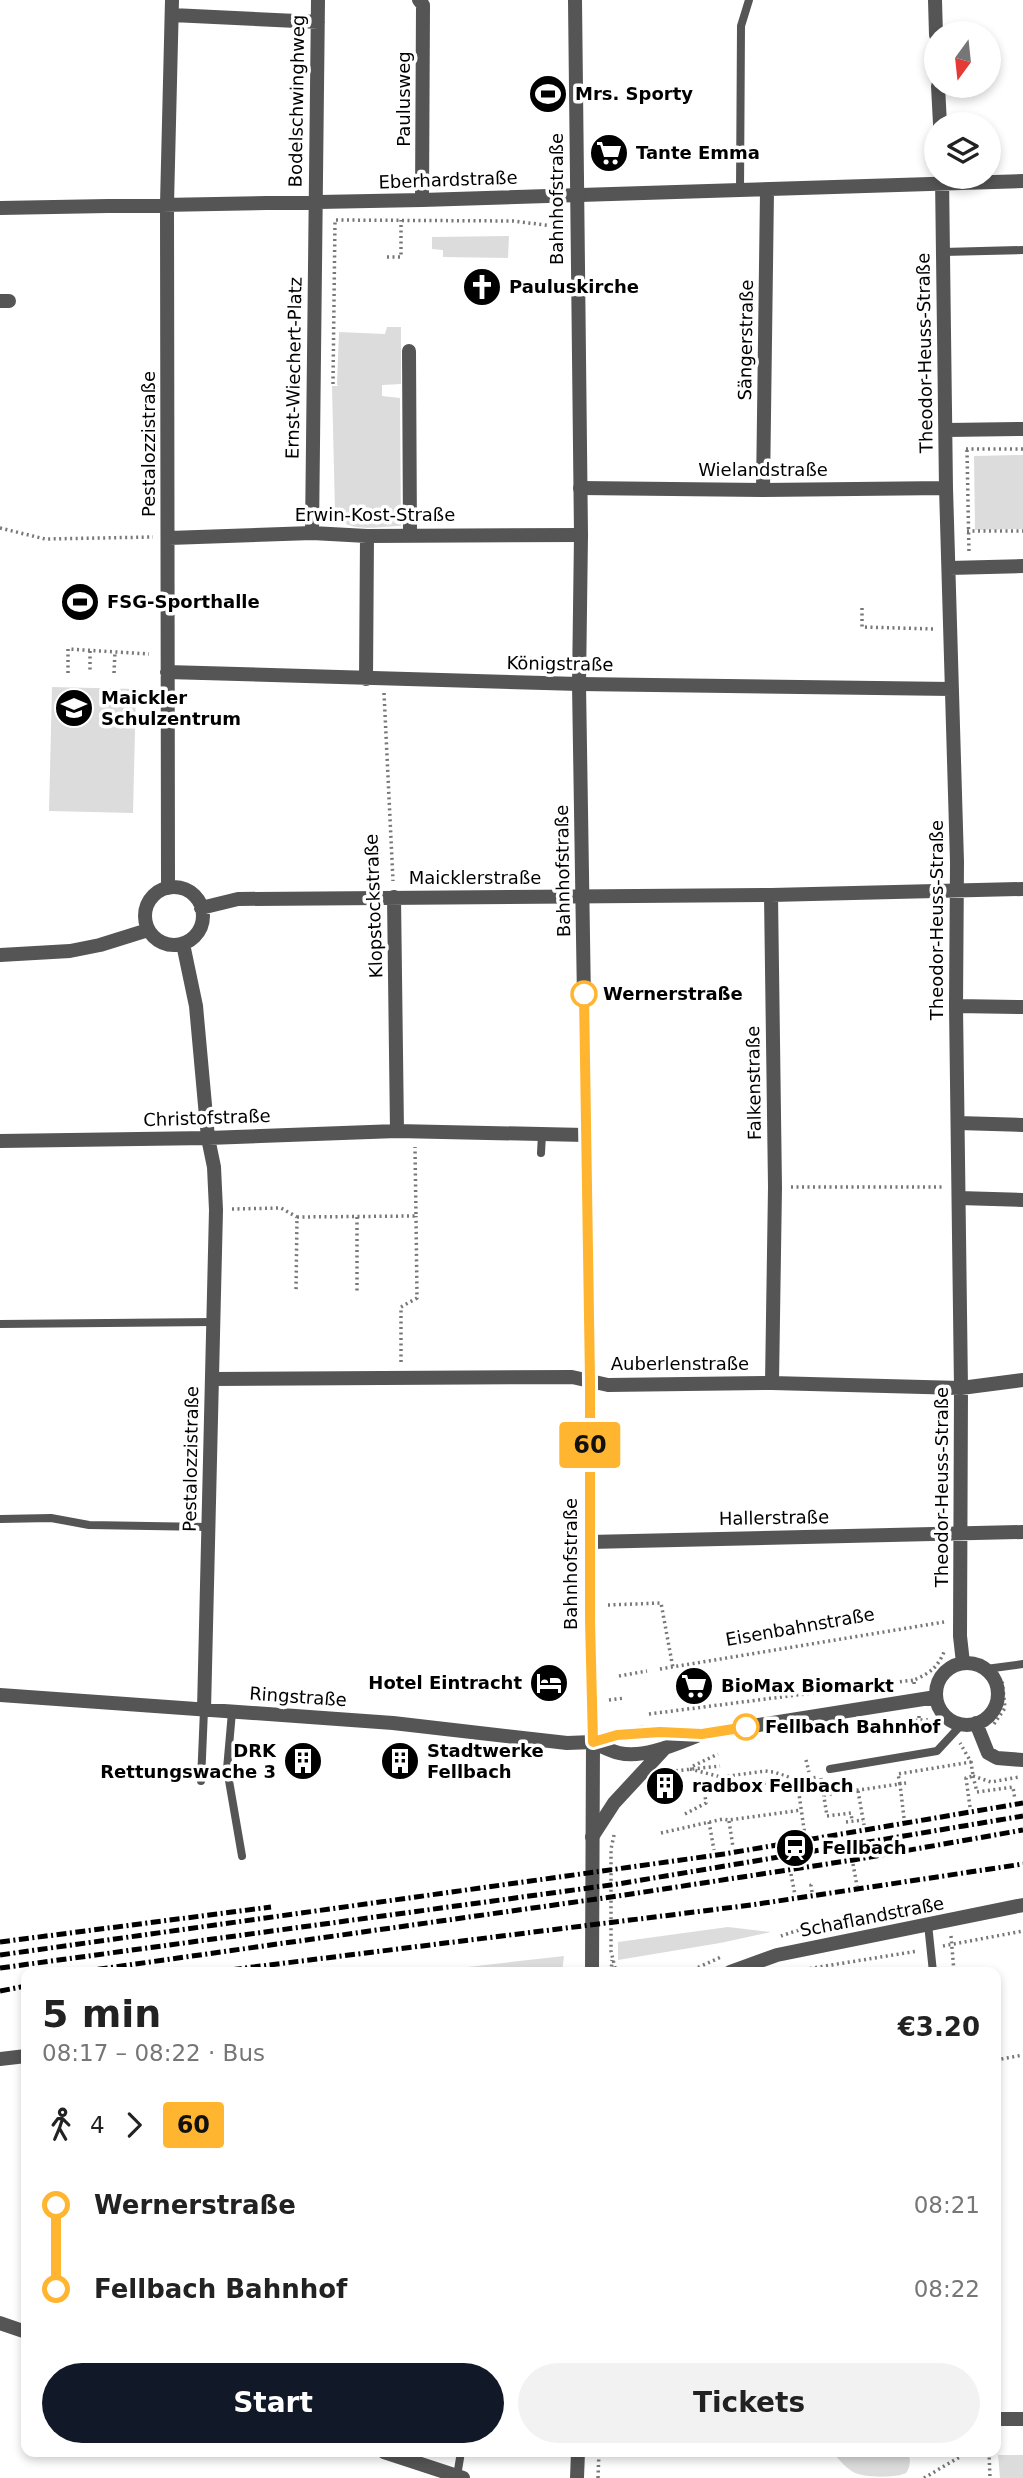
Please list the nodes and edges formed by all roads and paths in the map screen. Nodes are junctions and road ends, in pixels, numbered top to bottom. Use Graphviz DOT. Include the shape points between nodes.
graph roads {
  1 [pos="318,0"];
  2 [pos="419,0"];
  3 [pos="575,0"];
  4 [pos="749,0"];
  5 [pos="935,0"];
  6 [pos="172,8"];
  7 [pos="936,21"];
  8 [pos="317,22"];
  9 [pos="924,181"];
  10 [pos="1001,181"];
  11 [pos="1023,181"];
  12 [pos="942,189"];
  13 [pos="740,191"];
  14 [pos="767,191"];
  15 [pos="576,195"];
  16 [pos="422,200"];
  17 [pos="315,202"];
  18 [pos="167,204"];
  19 [pos="0,208"];
  20 [pos="401,220"];
  21 [pos="564,228"];
  22 [pos="1023,250"];
  23 [pos="943,252"];
  24 [pos="387,257"];
  25 [pos="409,351"];
  26 [pos="333,384"];
  27 [pos="1023,429"];
  28 [pos="947,430"];
  29 [pos="967,450"];
  30 [pos="580,488"];
  31 [pos="946,488"];
  32 [pos="763,490"];
  33 [pos="0,528"];
  34 [pos="947,531"];
  35 [pos="969,531"];
  36 [pos="1023,531"];
  37 [pos="312,533"];
  38 [pos="410,534"];
  39 [pos="581,535"];
  40 [pos="367,536"];
  41 [pos="169,538"];
  42 [pos="1023,566"];
  43 [pos="968,567"];
  44 [pos="949,568"];
  45 [pos="862,608"];
  46 [pos="951,630"];
  47 [pos="90,651"];
  48 [pos="115,652"];
  49 [pos="149,654"];
  50 [pos="90,672"];
  51 [pos="167,672"];
  52 [pos="68,673"];
  53 [pos="114,673"];
  54 [pos="366,679"];
  55 [pos="384,680"];
  56 [pos="579,684"];
  57 [pos="952,689"];
  58 [pos="168,888"];
  59 [pos="1023,889"];
  60 [pos="957,891"];
  61 [pos="771,895"];
  62 [pos="394,897"];
  63 [pos="582,897"];
  64 [pos="201,908"];
  65 [pos="148,930"];
  66 [pos="183,944"];
  67 [pos="0,955"];
  68 [pos="956,1006"];
  69 [pos="1023,1007"];
  70 [pos="958,1124"];
  71 [pos="1023,1125"];
  72 [pos="397,1131"];
  73 [pos="415,1131"];
  74 [pos="542,1134"];
  75 [pos="585,1135"];
  76 [pos="208,1138"];
  77 [pos="0,1142"];
  78 [pos="541,1153"];
  79 [pos="775,1187"];
  80 [pos="959,1192"];
  81 [pos="1023,1200"];
  82 [pos="216,1210"];
  83 [pos="416,1216"];
  84 [pos="297,1217"];
  85 [pos="357,1217"];
  86 [pos="296,1292"];
  87 [pos="358,1293"];
  88 [pos="214,1322"];
  89 [pos="0,1324"];
  90 [pos="401,1378"];
  91 [pos="212,1379"];
  92 [pos="590,1380"];
  93 [pos="1023,1380"];
  94 [pos="772,1383"];
  95 [pos="961,1388"];
  96 [pos="0,1520"];
  97 [pos="208,1527"];
  98 [pos="1023,1532"];
  99 [pos="961,1534"];
  100 [pos="589,1542"];
  101 [pos="608,1605"];
  102 [pos="946,1629"];
  103 [pos="945,1644"];
  104 [pos="963,1663"];
  105 [pos="1023,1664"];
  106 [pos="673,1668"];
  107 [pos="660,1669"];
  108 [pos="991,1669"];
  109 [pos="648,1671"];
  110 [pos="619,1676"];
  111 [pos="914,1680"];
  112 [pos="0,1695"];
  113 [pos="936,1696"];
  114 [pos="916,1700"];
  115 [pos="204,1710"];
  116 [pos="232,1712"];
  117 [pos="648,1714"];
  118 [pos="919,1720"];
  119 [pos="910,1721"];
  120 [pos="969,1724"];
  121 [pos="992,1732"];
  122 [pos="702,1734"];
  123 [pos="951,1736"];
  124 [pos="593,1742"];
  125 [pos="664,1749"];
  126 [pos="718,1754"];
  127 [pos="806,1760"];
  128 [pos="1023,1760"];
  129 [pos="972,1762"];
  130 [pos="720,1766"];
  131 [pos="688,1769"];
  132 [pos="820,1769"];
  133 [pos="830,1769"];
  134 [pos="808,1772"];
  135 [pos="973,1776"];
  136 [pos="821,1777"];
  137 [pos="1023,1777"];
  138 [pos="797,1780"];
  139 [pos="201,1781"];
  140 [pos="906,1783"];
  141 [pos="900,1784"];
  142 [pos="858,1791"];
  143 [pos="824,1795"];
  144 [pos="1015,1800"];
  145 [pos="970,1807"];
  146 [pos="801,1810"];
  147 [pos="685,1814"];
  148 [pos="904,1818"];
  149 [pos="863,1819"];
  150 [pos="729,1821"];
  151 [pos="852,1821"];
  152 [pos="709,1822"];
  153 [pos="846,1822"];
  154 [pos="864,1825"];
  155 [pos="661,1833"];
  156 [pos="805,1836"];
  157 [pos="592,1838"];
  158 [pos="733,1847"];
  159 [pos="611,1849"];
  160 [pos="715,1850"];
  161 [pos="243,1856"];
  162 [pos="853,1864"];
  163 [pos="791,1874"];
  164 [pos="813,1884"];
  165 [pos="857,1885"];
  166 [pos="812,1892"];
  167 [pos="795,1895"];
  168 [pos="1023,1905"];
  169 [pos="852,1920"];
  170 [pos="928,1924"];
  171 [pos="1023,1931"];
  172 [pos="788,1933"];
  173 [pos="952,1945"];
  174 [pos="932,1948"];
  175 [pos="612,1958"];
  176 [pos="592,1967"];
  177 [pos="611,1967"];
  178 [pos="615,1967"];
  179 [pos="744,1967"];
  180 [pos="818,1967"];
  181 [pos="933,1967"];
  182 [pos="954,1967"];
  183 [pos="1023,2055"];
  184 [pos="21,2057"];
  185 [pos="0,2059"];
  186 [pos="1001,2059"];
  187 [pos="0,2323"];
  188 [pos="21,2330"];
  189 [pos="1001,2419"];
  190 [pos="1023,2419"];
  191 [pos="399,2457"];
  192 [pos="460,2457"];
  193 [pos="578,2457"];
  194 [pos="599,2457"];
  195 [pos="960,2457"];
  196 [pos="989,2457"];
  197 [pos="460,2477"];
  198 [pos="577,2478"];
  199 [pos="598,2478"];
  200 [pos="924,2478"];
  201 [pos="990,2478"];
  1 -- 8 [label="street, Bodelschwinghweg"];
  2 -- 16 [label="street, Paulusweg" via="424,5"];
  3 -- 15 [label="street, Bahnhofstraße"];
  4 -- 13 [label="lane" via="741,26"];
  5 -- 7 [label="street"];
  6 -- 8 [label="street"];
  6 -- 18 [label="street, Pestalozzistraße"];
  8 -- 17 [label="street, Bodelschwinghweg"];
  9 -- 14 [label="street, Eberhardstraße"];
  10 -- 11 [label="street, Eberhardstraße"];
  12 -- 23 [label="street, Theodor-Heuss-Straße"];
  13 -- 14 [label="street, Eberhardstraße"];
  13 -- 15 [label="street, Eberhardstraße"];
  14 -- 32 [label="street, Sängerstraße"];
  15 -- 16 [label="street, Eberhardstraße"];
  15 -- 30 [label="street, Bahnhofstraße"];
  16 -- 17 [label="street, Eberhardstraße"];
  17 -- 18 [label="street, Eberhardstraße"];
  17 -- 37 [label="street, Ernst-Wiechert-Platz"];
  18 -- 19 [label="street, Eberhardstraße"];
  18 -- 41 [label="street, Pestalozzistraße"];
  20 -- 21 [label="path" via="513,220"];
  20 -- 24 [label="path" via="401,257"];
  20 -- 26 [label="path" via="335,220"];
  22 -- 23 [label="lane"];
  23 -- 28 [label="street, Theodor-Heuss-Straße"];
  25 -- 38 [label="street"];
  27 -- 28 [label="street"];
  28 -- 31 [label="street, Theodor-Heuss-Straße"];
  29 -- 35 [label="path"];
  30 -- 32 [label="street, Wielandstraße"];
  30 -- 39 [label="street, Bahnhofstraße"];
  31 -- 32 [label="street, Wielandstraße"];
  31 -- 34 [label="street, Theodor-Heuss-Straße"];
  33 -- 41 [label="path" via="45,539"];
  34 -- 35 [label="path"];
  34 -- 44 [label="street, Theodor-Heuss-Straße"];
  35 -- 36 [label="path"];
  35 -- 43 [label="path"];
  37 -- 40 [label="street, Erwin-Kost-Straße"];
  37 -- 41 [label="street, Erwin-Kost-Straße"];
  38 -- 39 [label="street, Erwin-Kost-Straße"];
  38 -- 40 [label="street, Erwin-Kost-Straße"];
  39 -- 56 [label="street, Bahnhofstraße"];
  40 -- 54 [label="street"];
  41 -- 51 [label="street, Pestalozzistraße"];
  42 -- 43 [label="street"];
  43 -- 44 [label="street"];
  44 -- 46 [label="street, Theodor-Heuss-Straße"];
  45 -- 46 [label="path" via="862,627"];
  46 -- 57 [label="street, Theodor-Heuss-Straße"];
  47 -- 48 [label="path"];
  47 -- 50 [label="path"];
  47 -- 52 [label="path" via="68,649"];
  48 -- 49 [label="path"];
  48 -- 53 [label="path"];
  51 -- 54 [label="street, Königstraße"];
  51 -- 58 [label="street, Pestalozzistraße"];
  54 -- 55 [label="street, Königstraße"];
  55 -- 56 [label="street, Königstraße"];
  55 -- 62 [label="path, Klopstockstraße"];
  56 -- 57 [label="street, Königstraße"];
  56 -- 63 [label="street, Bahnhofstraße"];
  57 -- 60 [label="street, Theodor-Heuss-Straße"];
  58 -- 64 [label="street" via="192,894"];
  58 -- 65 [label="street" via="149,900"];
  59 -- 60 [label="street"];
  60 -- 61 [label="street"];
  60 -- 68 [label="street, Theodor-Heuss-Straße"];
  61 -- 63 [label="street"];
  61 -- 79 [label="street, Falkenstraße"];
  62 -- 63 [label="street, Maicklerstraße"];
  62 -- 64 [label="street, Maicklerstraße" via="238,898"];
  62 -- 72 [label="street, Klopstockstraße"];
  63 -- 75 [label="street, Bahnhofstraße"];
  64 -- 66 [label="street" via="201,925"];
  65 -- 66 [label="street" via="159,941"];
  65 -- 67 [label="street" via="70,951"];
  66 -- 76 [label="street, Pestalozzistraße" via="195,1006"];
  68 -- 69 [label="street"];
  68 -- 70 [label="street, Theodor-Heuss-Straße"];
  70 -- 71 [label="street"];
  70 -- 80 [label="street, Theodor-Heuss-Straße"];
  72 -- 73 [label="street, Christofstraße"];
  72 -- 76 [label="street, Christofstraße"];
  73 -- 74 [label="street, Christofstraße"];
  73 -- 83 [label="path"];
  74 -- 75 [label="street, Christofstraße"];
  74 -- 78 [label="lane"];
  75 -- 92 [label="street, Bahnhofstraße"];
  76 -- 77 [label="street, Christofstraße"];
  76 -- 82 [label="street, Pestalozzistraße"];
  79 -- 80 [label="path"];
  79 -- 94 [label="street, Falkenstraße"];
  80 -- 81 [label="street"];
  80 -- 95 [label="street, Theodor-Heuss-Straße"];
  82 -- 84 [label="path" via="281,1208"];
  82 -- 88 [label="street, Pestalozzistraße"];
  83 -- 85 [label="path"];
  83 -- 90 [label="path" via="417,1298 401,1307"];
  84 -- 85 [label="path"];
  84 -- 86 [label="path"];
  85 -- 87 [label="path"];
  88 -- 89 [label="lane"];
  88 -- 91 [label="street, Pestalozzistraße"];
  90 -- 91 [label="street, Auberlenstraße"];
  90 -- 92 [label="street, Auberlenstraße"];
  91 -- 97 [label="street, Pestalozzistraße"];
  92 -- 94 [label="street, Auberlenstraße" via="608,1385"];
  92 -- 100 [label="street, Bahnhofstraße"];
  93 -- 95 [label="street, Auberlenstraße"];
  94 -- 95 [label="street, Auberlenstraße"];
  95 -- 99 [label="street, Theodor-Heuss-Straße"];
  96 -- 97 [label="lane" via="51,1518 89,1525"];
  97 -- 115 [label="street, Pestalozzistraße"];
  98 -- 99 [label="street, Hallerstraße"];
  99 -- 100 [label="street, Hallerstraße"];
  99 -- 104 [label="street, Theodor-Heuss-Straße"];
  100 -- 124 [label="street, Bahnhofstraße"];
  101 -- 106 [label="path" via="660,1603"];
  102 -- 106 [label="path, Eisenbahnstraße" via="946,1622"];
  103 -- 111 [label="path" via="937,1668"];
  104 -- 108 [label="street"];
  104 -- 113 [label="street" via="943,1675"];
  105 -- 108 [label="lane"];
  106 -- 107 [label="path, Eisenbahnstraße"];
  108 -- 120 [label="street" via="998,1696 990,1715"];
  108 -- 121 [label="path" via="1004,1682 1005,1708"];
  109 -- 110 [label="path"];
  111 -- 114 [label="path"];
  111 -- 117 [label="path"];
  112 -- 115 [label="street, Ringstraße"];
  113 -- 114 [label="street"];
  113 -- 120 [label="street" via="944,1714"];
  114 -- 118 [label="path"];
  114 -- 122 [label="street"];
  115 -- 116 [label="street, Ringstraße"];
  115 -- 139 [label="lane"];
  116 -- 124 [label="street, Ringstraße"];
  116 -- 161 [label="lane" via="227,1769"];
  118 -- 119 [label="path"];
  118 -- 123 [label="path" via="930,1720"];
  120 -- 123 [label="lane"];
  120 -- 128 [label="street" via="988,1753"];
  122 -- 124 [label="street" via="617,1735"];
  122 -- 125 [label="street"];
  123 -- 129 [label="path"];
  123 -- 133 [label="lane" via="937,1751"];
  124 -- 125 [label="street" via="620,1754"];
  124 -- 157 [label="street, Bahnhofstraße"];
  125 -- 157 [label="street" via="614,1803"];
  126 -- 131 [label="path"];
  127 -- 134 [label="path"];
  129 -- 135 [label="path"];
  129 -- 141 [label="path" via="898,1774"];
  130 -- 131 [label="path"];
  131 -- 138 [label="path" via="721,1777 774,1772"];
  132 -- 136 [label="path"];
  135 -- 137 [label="path" via="991,1782"];
  135 -- 144 [label="path" via="977,1792 1013,1787"];
  135 -- 145 [label="path" via="966,1777"];
  136 -- 138 [label="path"];
  136 -- 143 [label="path"];
  138 -- 146 [label="path"];
  138 -- 147 [label="path" via="704,1788 706,1803"];
  140 -- 141 [label="path"];
  141 -- 142 [label="path"];
  141 -- 148 [label="path"];
  142 -- 143 [label="path"];
  142 -- 149 [label="path"];
  143 -- 151 [label="path" via="827,1816 850,1813"];
  146 -- 150 [label="path"];
  146 -- 156 [label="path"];
  149 -- 151 [label="path"];
  149 -- 154 [label="path"];
  150 -- 152 [label="path"];
  150 -- 158 [label="path"];
  151 -- 153 [label="path"];
  152 -- 155 [label="path"];
  152 -- 160 [label="path"];
  157 -- 176 [label="street, Bahnhofstraße"];
  159 -- 175 [label="path"];
  162 -- 165 [label="path"];
  163 -- 167 [label="path"];
  164 -- 166 [label="path"];
  168 -- 170 [label="street, Schaflandstraße"];
  169 -- 172 [label="path"];
  170 -- 174 [label="lane"];
  170 -- 179 [label="street, Schaflandstraße" via="777,1955"];
  171 -- 173 [label="path"];
  173 -- 174 [label="path"];
  173 -- 182 [label="path"];
  174 -- 180 [label="path"];
  174 -- 181 [label="lane"];
  175 -- 177 [label="path"];
  175 -- 178 [label="path"];
  183 -- 186 [label="path"];
  184 -- 185 [label="street"];
  187 -- 188 [label="street"];
  189 -- 190 [label="street"];
  191 -- 197 [label="street"];
  192 -- 197 [label="lane"];
  193 -- 198 [label="street"];
  194 -- 199 [label="path"];
  195 -- 200 [label="path"];
  196 -- 201 [label="path"];
}
